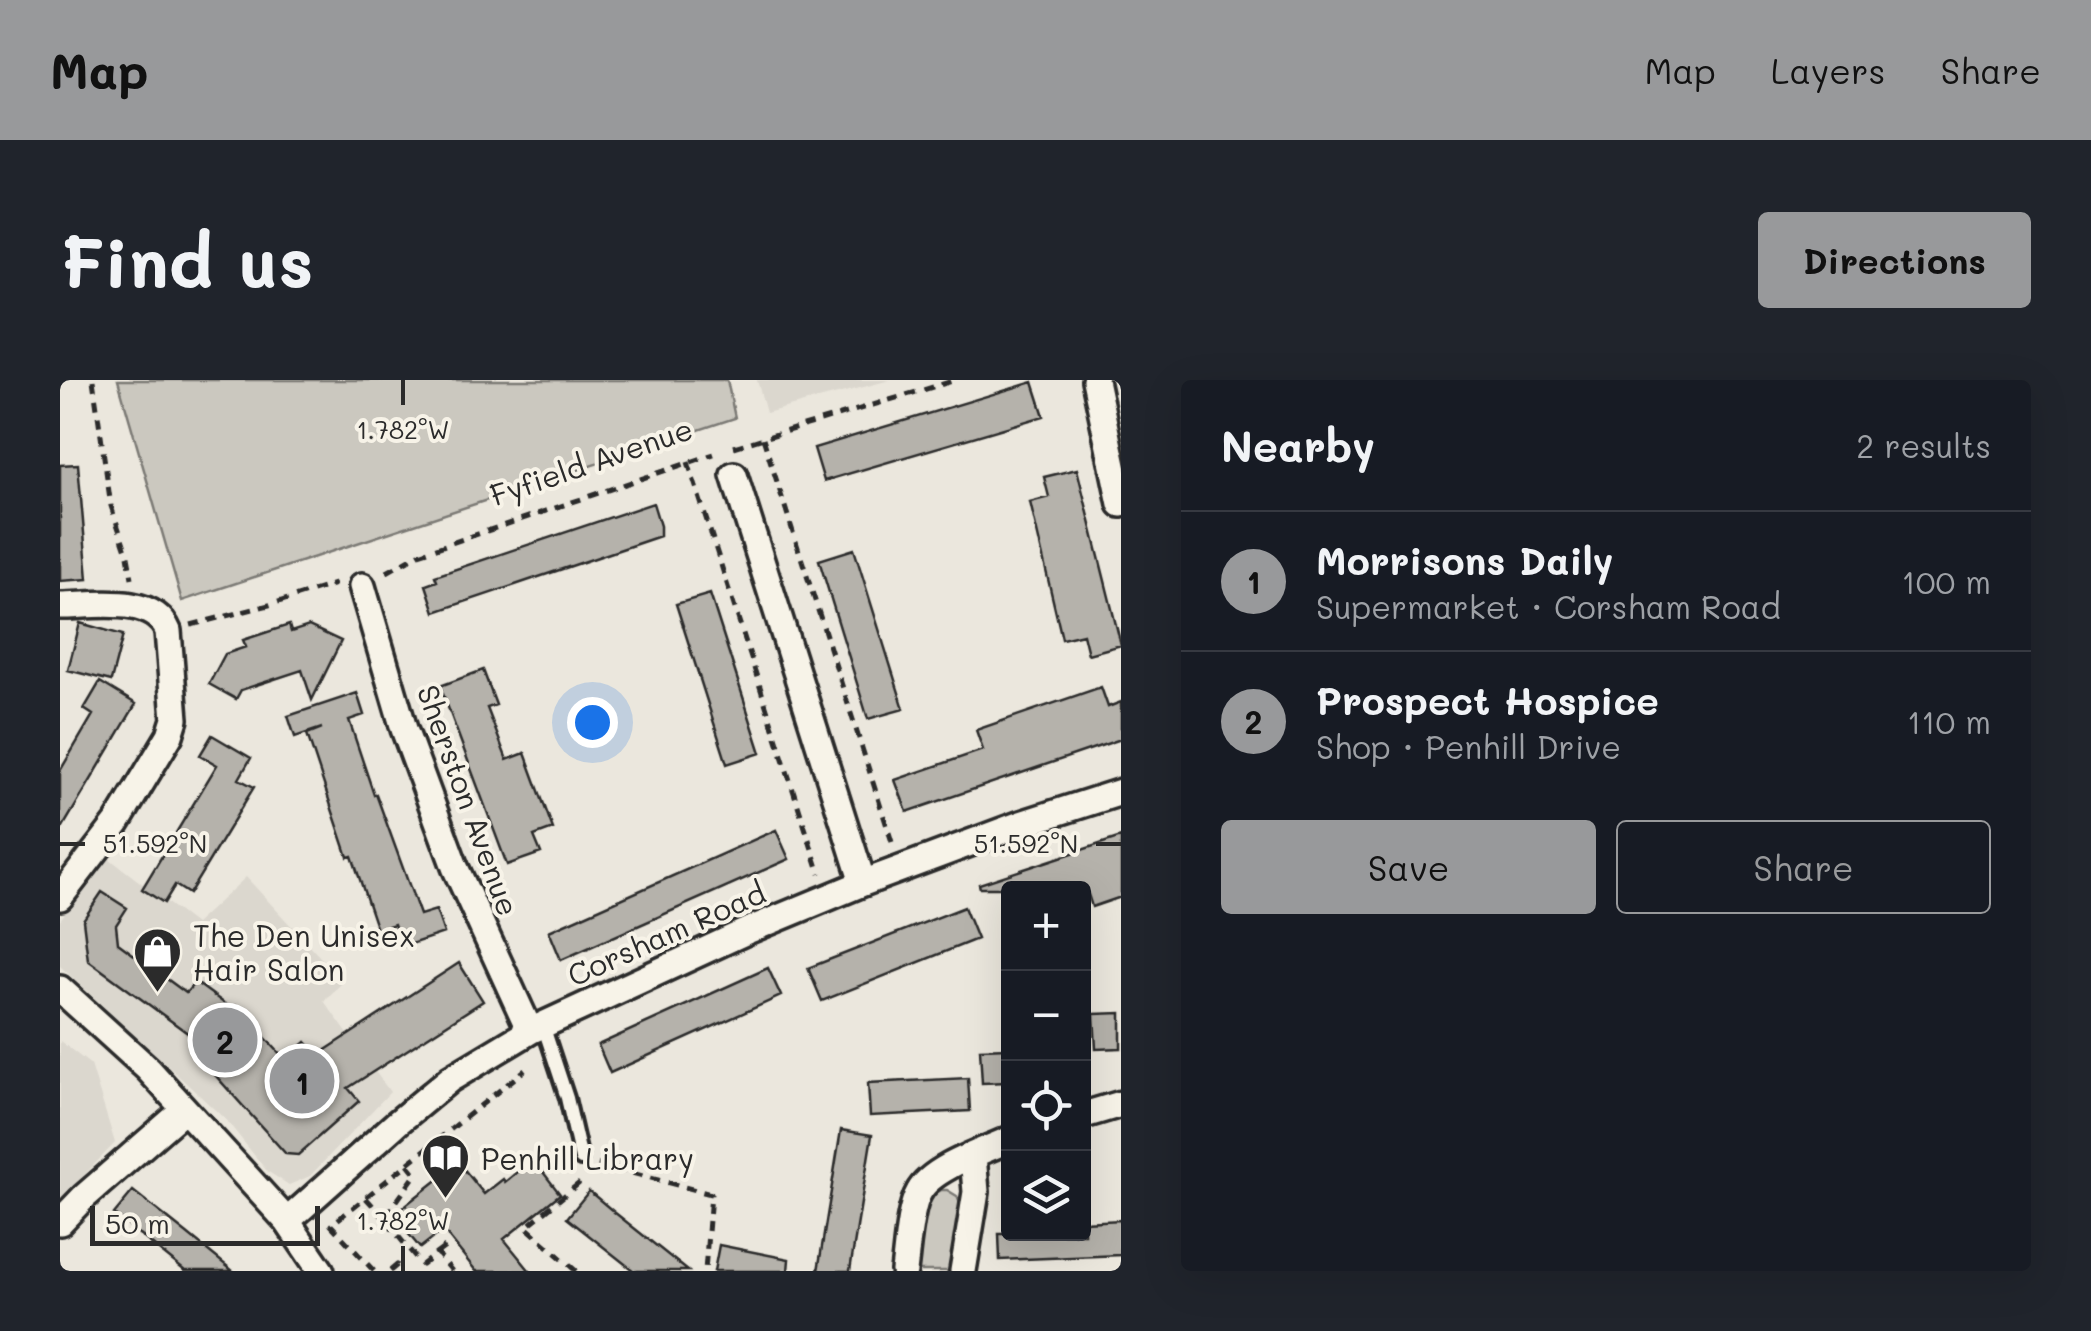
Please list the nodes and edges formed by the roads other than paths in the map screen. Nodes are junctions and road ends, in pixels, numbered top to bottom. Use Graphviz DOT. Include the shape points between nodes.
graph roads {
  1 [pos="1095,380"];
  2 [pos="734,475"];
  3 [pos="1121,504"];
  4 [pos="362,586"];
  5 [pos="60,606"];
  6 [pos="1121,792"];
  7 [pos="863,883"];
  8 [pos="60,897"];
  9 [pos="60,989"];
  10 [pos="542,1035"];
  11 [pos="1121,1104"];
  12 [pos="184,1110"];
  13 [pos="1091,1112"];
  14 [pos="1001,1143"];
  15 [pos="973,1155"];
  16 [pos="581,1160"];
  17 [pos="287,1221"];
  18 [pos="60,1222"];
  19 [pos="321,1271"];
  20 [pos="904,1271"];
  21 [pos="963,1271"];
  1 -- 3 [label="street"];
  2 -- 7 [label="street"];
  4 -- 10 [label="street, Sherston Avenue" via="455,868"];
  5 -- 8 [label="street" via="156,612 168,630 175,719 117,823"];
  6 -- 7 [label="street, Corsham Road"];
  7 -- 10 [label="street, Corsham Road" via="730,938"];
  9 -- 12 [label="street"];
  10 -- 16 [label="lane" via="568,1098"];
  10 -- 17 [label="street, Corsham Road" via="450,1079"];
  11 -- 13 [label="street"];
  12 -- 17 [label="street"];
  12 -- 18 [label="street"];
  14 -- 15 [label="street"];
  15 -- 20 [label="street" via="920,1189"];
  15 -- 21 [label="street" via="976,1192"];
  17 -- 19 [label="street"];
}
